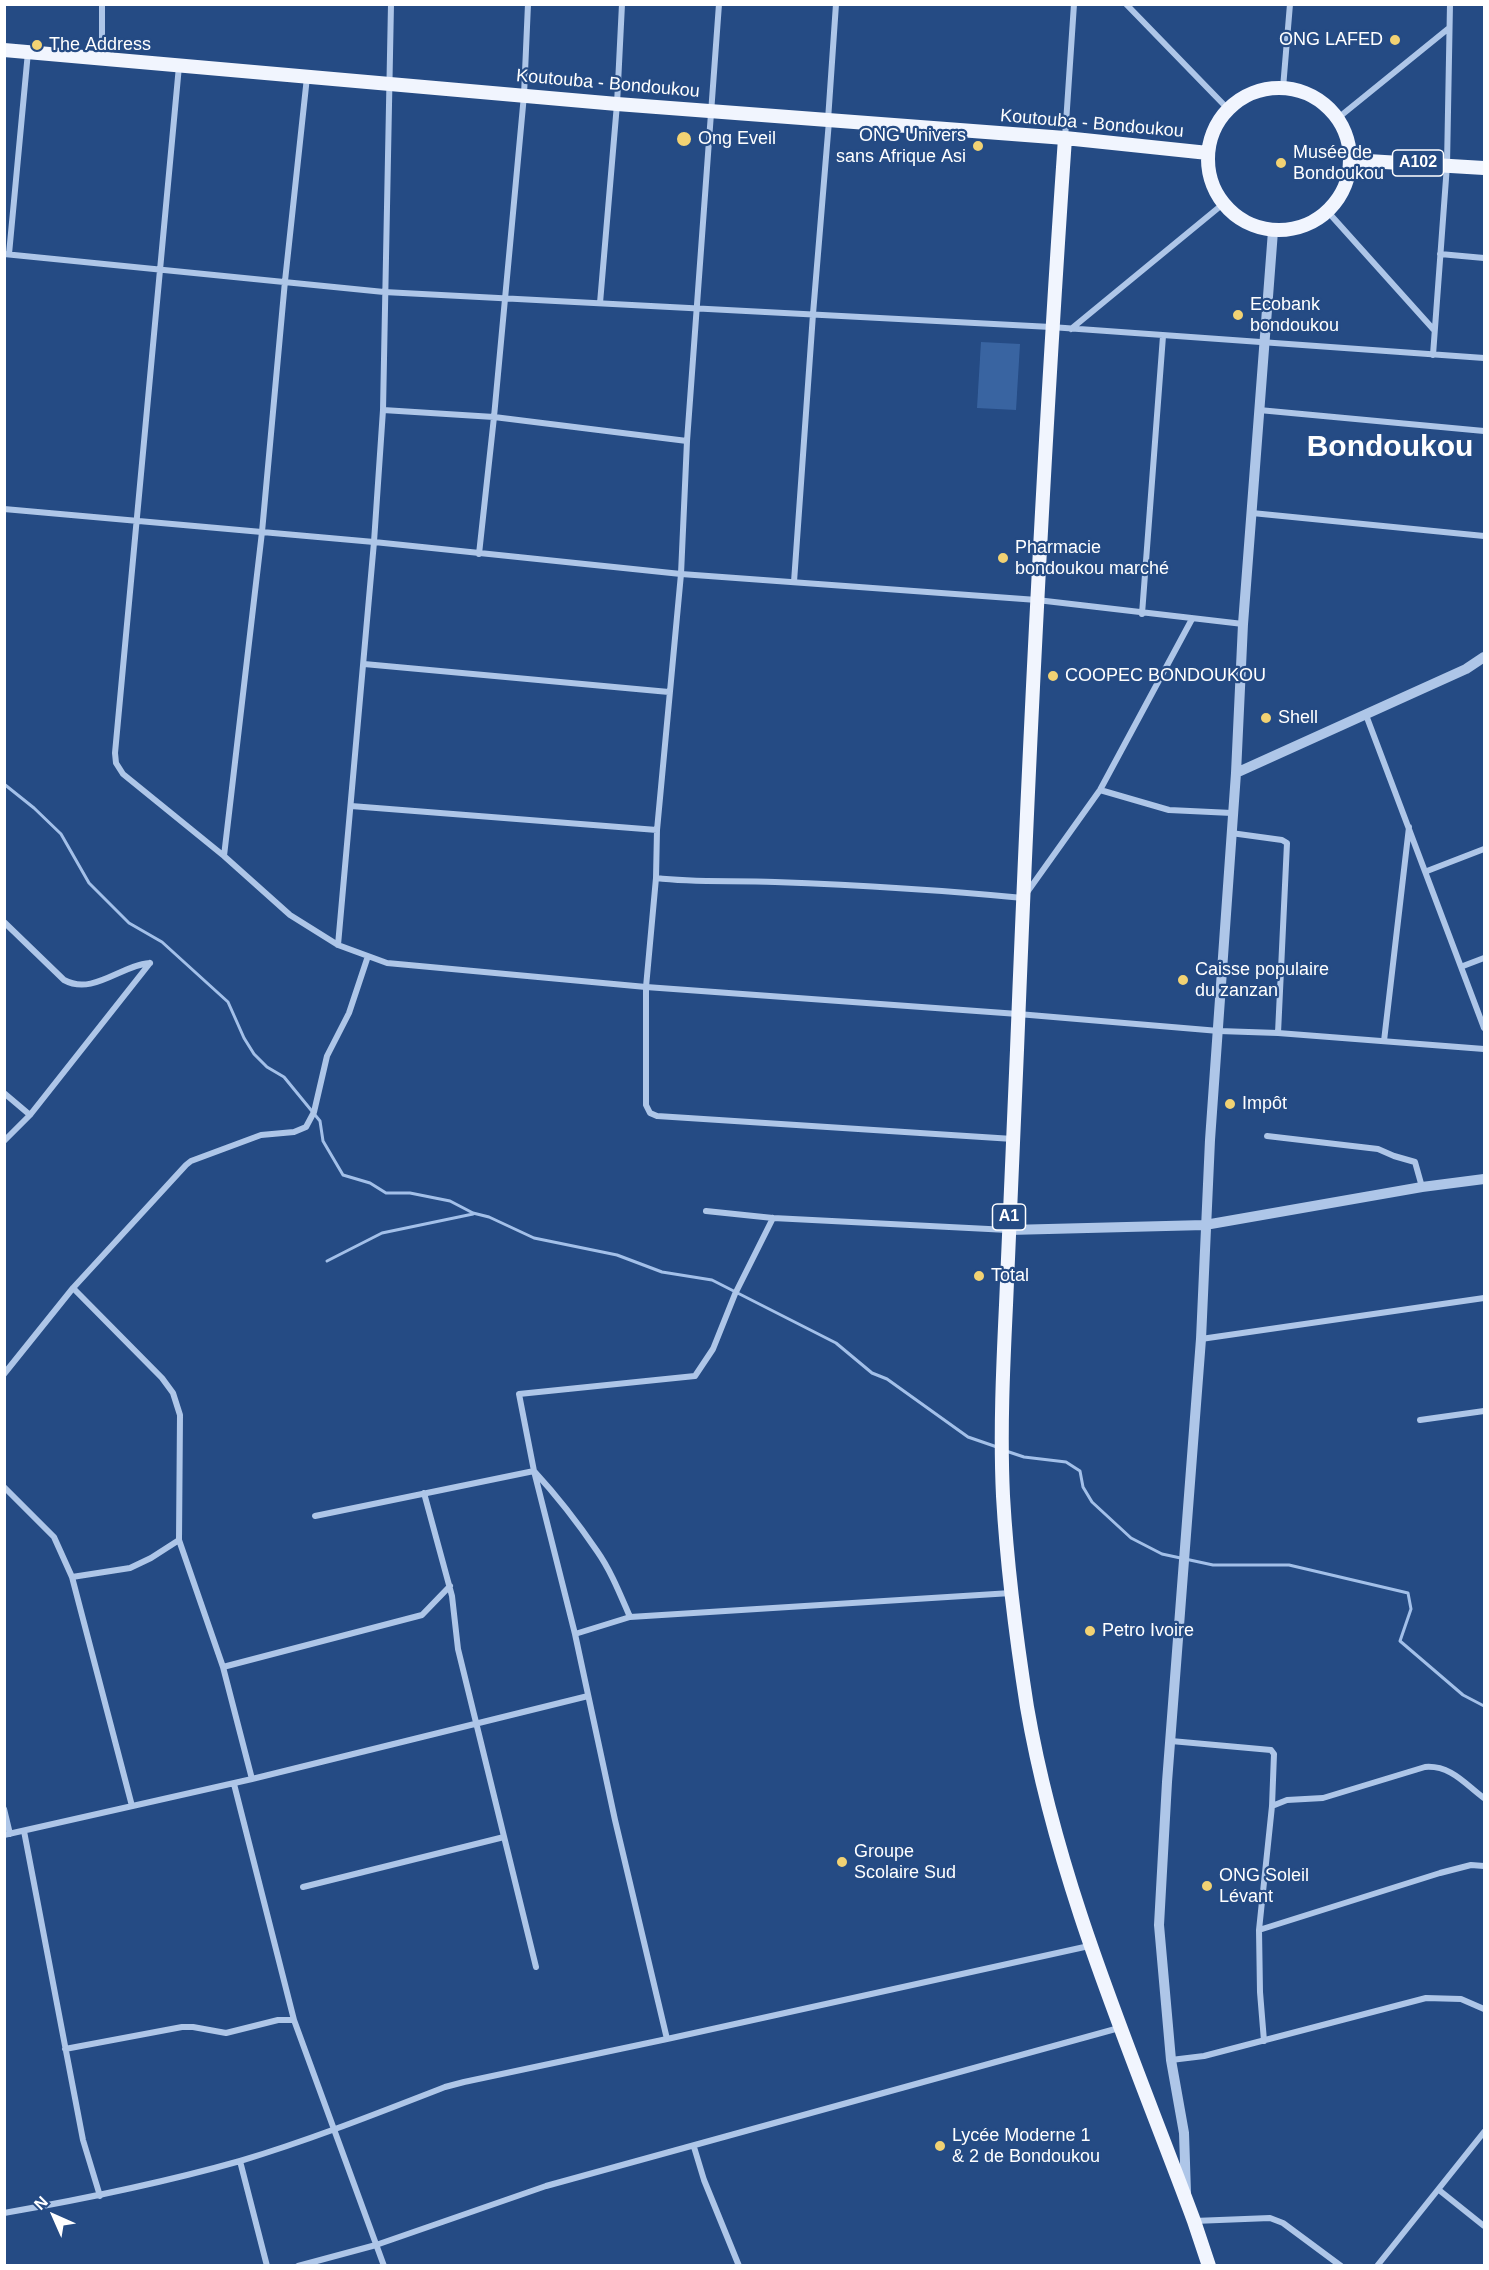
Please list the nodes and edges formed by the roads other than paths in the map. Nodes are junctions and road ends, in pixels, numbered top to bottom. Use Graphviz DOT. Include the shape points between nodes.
graph roads {
  1 [pos="102,4"];
  2 [pos="391,4"];
  3 [pos="528,4"];
  4 [pos="622,4"];
  5 [pos="718,4"];
  6 [pos="836,4"];
  7 [pos="1074,4"];
  8 [pos="1126,4"];
  9 [pos="1290,4"];
  10 [pos="1450,4"];
  11 [pos="1449,28"];
  12 [pos="4,50"];
  13 [pos="28,52"];
  14 [pos="102,58"];
  15 [pos="179,66"];
  16 [pos="307,77"];
  17 [pos="390,84"];
  18 [pos="1283,88"];
  19 [pos="524,95"];
  20 [pos="617,104"];
  21 [pos="1228,109"];
  22 [pos="710,111"];
  23 [pos="1338,117"];
  24 [pos="829,121"];
  25 [pos="1065,138"];
  26 [pos="1208,153"];
  27 [pos="1351,160"];
  28 [pos="1447,165"];
  29 [pos="1485,168"];
  30 [pos="1224,204"];
  31 [pos="1328,212"];
  32 [pos="1273,231"];
  33 [pos="7,254"];
  34 [pos="1440,254"];
  35 [pos="1485,258"];
  36 [pos="161,271"];
  37 [pos="285,281"];
  38 [pos="384,292"];
  39 [pos="504,298"];
  40 [pos="600,303"];
  41 [pos="697,308"];
  42 [pos="813,314"];
  43 [pos="1051,327"];
  44 [pos="1071,329"];
  45 [pos="1434,330"];
  46 [pos="1163,336"];
  47 [pos="1263,343"];
  48 [pos="1433,355"];
  49 [pos="1485,358"];
  50 [pos="383,410"];
  51 [pos="1258,410"];
  52 [pos="494,417"];
  53 [pos="1485,431"];
  54 [pos="687,441"];
  55 [pos="4,509"];
  56 [pos="1252,513"];
  57 [pos="135,520"];
  58 [pos="262,532"];
  59 [pos="1485,536"];
  60 [pos="374,542"];
  61 [pos="479,554"];
  62 [pos="681,574"];
  63 [pos="794,582"];
  64 [pos="1037,600"];
  65 [pos="1142,614"];
  66 [pos="1192,619"];
  67 [pos="1243,624"];
  68 [pos="1485,657"];
  69 [pos="364,664"];
  70 [pos="669,692"];
  71 [pos="1366,715"];
  72 [pos="1236,773"];
  73 [pos="1100,790"];
  74 [pos="351,806"];
  75 [pos="1232,813"];
  76 [pos="1409,826"];
  77 [pos="657,830"];
  78 [pos="1230,833"];
  79 [pos="1485,849"];
  80 [pos="224,856"];
  81 [pos="1427,871"];
  82 [pos="656,878"];
  83 [pos="1023,898"];
  84 [pos="4,922"];
  85 [pos="338,945"];
  86 [pos="368,956"];
  87 [pos="1485,958"];
  88 [pos="1463,966"];
  89 [pos="646,987"];
  90 [pos="1018,1014"];
  91 [pos="1485,1028"];
  92 [pos="1219,1031"];
  93 [pos="1278,1033"];
  94 [pos="1384,1041"];
  95 [pos="1485,1049"];
  96 [pos="4,1093"];
  97 [pos="30,1115"];
  98 [pos="1267,1136"];
  99 [pos="1014,1138"];
  100 [pos="4,1141"];
  101 [pos="1485,1179"];
  102 [pos="1422,1187"];
  103 [pos="706,1211"];
  104 [pos="773,1218"];
  105 [pos="1205,1225"];
  106 [pos="1009,1230"];
  107 [pos="73,1288"];
  108 [pos="1485,1299"];
  109 [pos="1201,1339"];
  110 [pos="6,1369"];
  111 [pos="1485,1411"];
  112 [pos="1420,1420"];
  113 [pos="534,1471"];
  114 [pos="4,1487"];
  115 [pos="424,1493"];
  116 [pos="315,1516"];
  117 [pos="178,1540"];
  118 [pos="72,1577"];
  119 [pos="450,1586"];
  120 [pos="1011,1593"];
  121 [pos="630,1617"];
  122 [pos="576,1635"];
  123 [pos="223,1666"];
  124 [pos="588,1696"];
  125 [pos="477,1724"];
  126 [pos="1171,1741"];
  127 [pos="252,1779"];
  128 [pos="234,1784"];
  129 [pos="1485,1798"];
  130 [pos="132,1806"];
  131 [pos="1272,1806"];
  132 [pos="4,1809"];
  133 [pos="24,1831"];
  134 [pos="7,1835"];
  135 [pos="504,1837"];
  136 [pos="1485,1866"];
  137 [pos="303,1887"];
  138 [pos="1259,1930"];
  139 [pos="1089,1946"];
  140 [pos="536,1967"];
  141 [pos="1485,2009"];
  142 [pos="294,2020"];
  143 [pos="1120,2028"];
  144 [pos="667,2039"];
  145 [pos="1264,2041"];
  146 [pos="65,2049"];
  147 [pos="1171,2060"];
  148 [pos="333,2130"];
  149 [pos="1485,2132"];
  150 [pos="694,2147"];
  151 [pos="240,2161"];
  152 [pos="1439,2190"];
  153 [pos="100,2196"];
  154 [pos="1186,2199"];
  155 [pos="4,2213"];
  156 [pos="1194,2221"];
  157 [pos="1485,2226"];
  158 [pos="376,2245"];
  159 [pos="267,2265"];
  160 [pos="298,2265"];
  161 [pos="384,2265"];
  162 [pos="739,2265"];
  163 [pos="1209,2265"];
  164 [pos="1341,2265"];
  165 [pos="1377,2265"];
  1 -- 14 [label="street"];
  2 -- 17 [label="street"];
  3 -- 19 [label="street"];
  4 -- 20 [label="street"];
  5 -- 22 [label="street"];
  6 -- 24 [label="street"];
  7 -- 25 [label="street"];
  8 -- 21 [label="street"];
  9 -- 18 [label="street"];
  10 -- 11 [label="street"];
  11 -- 23 [label="street"];
  11 -- 28 [label="street"];
  12 -- 13 [label="main road, Koutouba - Bondoukou"];
  13 -- 14 [label="main road, Koutouba - Bondoukou"];
  13 -- 33 [label="street"];
  14 -- 15 [label="main road, Koutouba - Bondoukou"];
  15 -- 16 [label="main road, Koutouba - Bondoukou"];
  15 -- 36 [label="street"];
  16 -- 17 [label="main road, Koutouba - Bondoukou"];
  16 -- 37 [label="street"];
  17 -- 19 [label="main road, Koutouba - Bondoukou"];
  17 -- 38 [label="street"];
  18 -- 21 [label="main road" via="1254,92"];
  18 -- 23 [label="main road" via="1314,96"];
  19 -- 20 [label="main road, Koutouba - Bondoukou"];
  19 -- 39 [label="street"];
  20 -- 22 [label="main road, Koutouba - Bondoukou"];
  20 -- 40 [label="street"];
  21 -- 26 [label="main road" via="1214,129"];
  22 -- 24 [label="main road, Koutouba - Bondoukou"];
  22 -- 41 [label="street"];
  23 -- 27 [label="main road" via="1348,138"];
  24 -- 25 [label="main road, Koutouba - Bondoukou"];
  24 -- 42 [label="street"];
  25 -- 26 [label="main road, Koutouba - Bondoukou"];
  25 -- 43 [label="main road, A1"];
  26 -- 30 [label="main road" via="1211,180"];
  27 -- 28 [label="main road, A102"];
  27 -- 31 [label="main road" via="1345,188"];
  28 -- 29 [label="main road, A102"];
  28 -- 34 [label="street"];
  30 -- 32 [label="main road" via="1245,223"];
  30 -- 44 [label="street"];
  31 -- 32 [label="main road" via="1302,227"];
  31 -- 45 [label="street"];
  32 -- 47 [label="street"];
  33 -- 36 [label="street"];
  34 -- 35 [label="street"];
  34 -- 45 [label="street"];
  36 -- 37 [label="street"];
  36 -- 57 [label="street"];
  37 -- 38 [label="street"];
  37 -- 58 [label="street"];
  38 -- 39 [label="street"];
  38 -- 50 [label="street"];
  39 -- 40 [label="street"];
  39 -- 52 [label="street"];
  40 -- 41 [label="street"];
  41 -- 42 [label="street"];
  41 -- 54 [label="street"];
  42 -- 43 [label="street"];
  42 -- 63 [label="street"];
  43 -- 44 [label="street"];
  43 -- 64 [label="main road, A1"];
  44 -- 46 [label="street"];
  45 -- 48 [label="street"];
  46 -- 47 [label="street"];
  46 -- 65 [label="street"];
  47 -- 48 [label="street"];
  47 -- 51 [label="street"];
  48 -- 49 [label="street"];
  50 -- 52 [label="street"];
  50 -- 60 [label="street"];
  51 -- 53 [label="street"];
  51 -- 56 [label="street"];
  52 -- 54 [label="street"];
  52 -- 61 [label="street"];
  54 -- 62 [label="street"];
  55 -- 57 [label="street"];
  56 -- 59 [label="street"];
  56 -- 67 [label="street"];
  57 -- 58 [label="street"];
  57 -- 80 [label="street" via="117,763 123,774"];
  58 -- 60 [label="street"];
  58 -- 80 [label="street"];
  60 -- 61 [label="street"];
  60 -- 69 [label="street"];
  61 -- 62 [label="street"];
  62 -- 63 [label="street"];
  62 -- 70 [label="street"];
  63 -- 64 [label="street"];
  64 -- 65 [label="street"];
  64 -- 83 [label="main road, A1"];
  65 -- 66 [label="street"];
  66 -- 67 [label="street"];
  66 -- 73 [label="street"];
  67 -- 72 [label="street"];
  68 -- 71 [label="street"];
  69 -- 70 [label="street"];
  69 -- 74 [label="street"];
  70 -- 77 [label="street"];
  71 -- 72 [label="street"];
  71 -- 76 [label="street"];
  72 -- 75 [label="street"];
  73 -- 75 [label="street" via="1169,810"];
  73 -- 83 [label="street"];
  74 -- 77 [label="street"];
  74 -- 85 [label="street"];
  75 -- 78 [label="street"];
  76 -- 81 [label="street"];
  76 -- 94 [label="street"];
  77 -- 82 [label="street"];
  78 -- 92 [label="street"];
  78 -- 93 [label="street" via="1287,843"];
  79 -- 81 [label="street"];
  80 -- 85 [label="street" via="290,915"];
  81 -- 88 [label="street"];
  82 -- 83 [label="street" via="895,886"];
  82 -- 89 [label="street"];
  83 -- 90 [label="main road, A1"];
  84 -- 97 [label="street" via="73,985 86,986 149,962 151,965"];
  85 -- 86 [label="street"];
  86 -- 89 [label="street" via="387,963"];
  86 -- 107 [label="street" via="349,1013 327,1056 314,1112 306,1127 261,1135 191,1161"];
  87 -- 88 [label="street"];
  88 -- 91 [label="street"];
  89 -- 90 [label="street"];
  89 -- 99 [label="street" via="646,1105 657,1116"];
  90 -- 92 [label="street"];
  90 -- 99 [label="main road, A1"];
  92 -- 93 [label="street"];
  92 -- 105 [label="street"];
  93 -- 94 [label="street"];
  94 -- 95 [label="street"];
  96 -- 97 [label="street"];
  97 -- 100 [label="street"];
  98 -- 102 [label="street" via="1378,1149 1415,1162"];
  99 -- 106 [label="main road, A1"];
  101 -- 102 [label="street"];
  102 -- 105 [label="street"];
  103 -- 104 [label="street"];
  104 -- 106 [label="street"];
  104 -- 113 [label="street" via="713,1349 695,1376 519,1394"];
  105 -- 106 [label="street"];
  105 -- 109 [label="street"];
  106 -- 120 [label="main road, A1" via="1002,1439"];
  107 -- 110 [label="street"];
  107 -- 117 [label="street" via="173,1393 180,1415"];
  108 -- 109 [label="street"];
  109 -- 126 [label="street"];
  111 -- 112 [label="street"];
  113 -- 115 [label="street"];
  113 -- 121 [label="street" via="598,1552"];
  113 -- 122 [label="street"];
  114 -- 118 [label="street" via="54,1537"];
  115 -- 116 [label="street"];
  115 -- 119 [label="street"];
  117 -- 118 [label="street" via="130,1568"];
  117 -- 123 [label="street"];
  118 -- 130 [label="street"];
  119 -- 123 [label="street" via="422,1615"];
  119 -- 125 [label="street" via="458,1649"];
  120 -- 121 [label="street"];
  120 -- 139 [label="main road, A1" via="1044,1788"];
  121 -- 122 [label="street"];
  122 -- 124 [label="street"];
  123 -- 127 [label="street"];
  124 -- 125 [label="street"];
  124 -- 144 [label="street"];
  125 -- 127 [label="street"];
  125 -- 135 [label="street"];
  126 -- 131 [label="street" via="1271,1750"];
  126 -- 147 [label="street" via="1159,1925"];
  127 -- 128 [label="street"];
  128 -- 130 [label="street"];
  128 -- 142 [label="street"];
  129 -- 131 [label="street" via="1437,1766 1323,1798 1287,1800"];
  130 -- 133 [label="street"];
  131 -- 138 [label="street"];
  132 -- 134 [label="street"];
  133 -- 134 [label="street"];
  133 -- 146 [label="street"];
  135 -- 137 [label="street"];
  135 -- 140 [label="street"];
  136 -- 138 [label="street" via="1440,1873"];
  138 -- 145 [label="street"];
  139 -- 143 [label="main road, A1"];
  139 -- 144 [label="street"];
  141 -- 145 [label="street" via="1461,1999 1426,1998"];
  142 -- 146 [label="street" via="278,2020 226,2033 182,2027"];
  142 -- 148 [label="street"];
  143 -- 150 [label="street"];
  143 -- 154 [label="main road, A1"];
  144 -- 148 [label="street" via="446,2087"];
  145 -- 147 [label="street"];
  146 -- 153 [label="street" via="83,2140"];
  147 -- 154 [label="street" via="1184,2133"];
  148 -- 151 [label="street"];
  148 -- 158 [label="street"];
  149 -- 152 [label="street"];
  150 -- 158 [label="street" via="546,2186"];
  150 -- 162 [label="street"];
  151 -- 153 [label="street"];
  151 -- 159 [label="street"];
  152 -- 157 [label="street"];
  152 -- 165 [label="street"];
  153 -- 155 [label="street"];
  154 -- 156 [label="main road, A1"];
  156 -- 163 [label="main road, A1"];
  156 -- 164 [label="street" via="1270,2218 1283,2223"];
  158 -- 160 [label="street"];
  158 -- 161 [label="street"];
}
